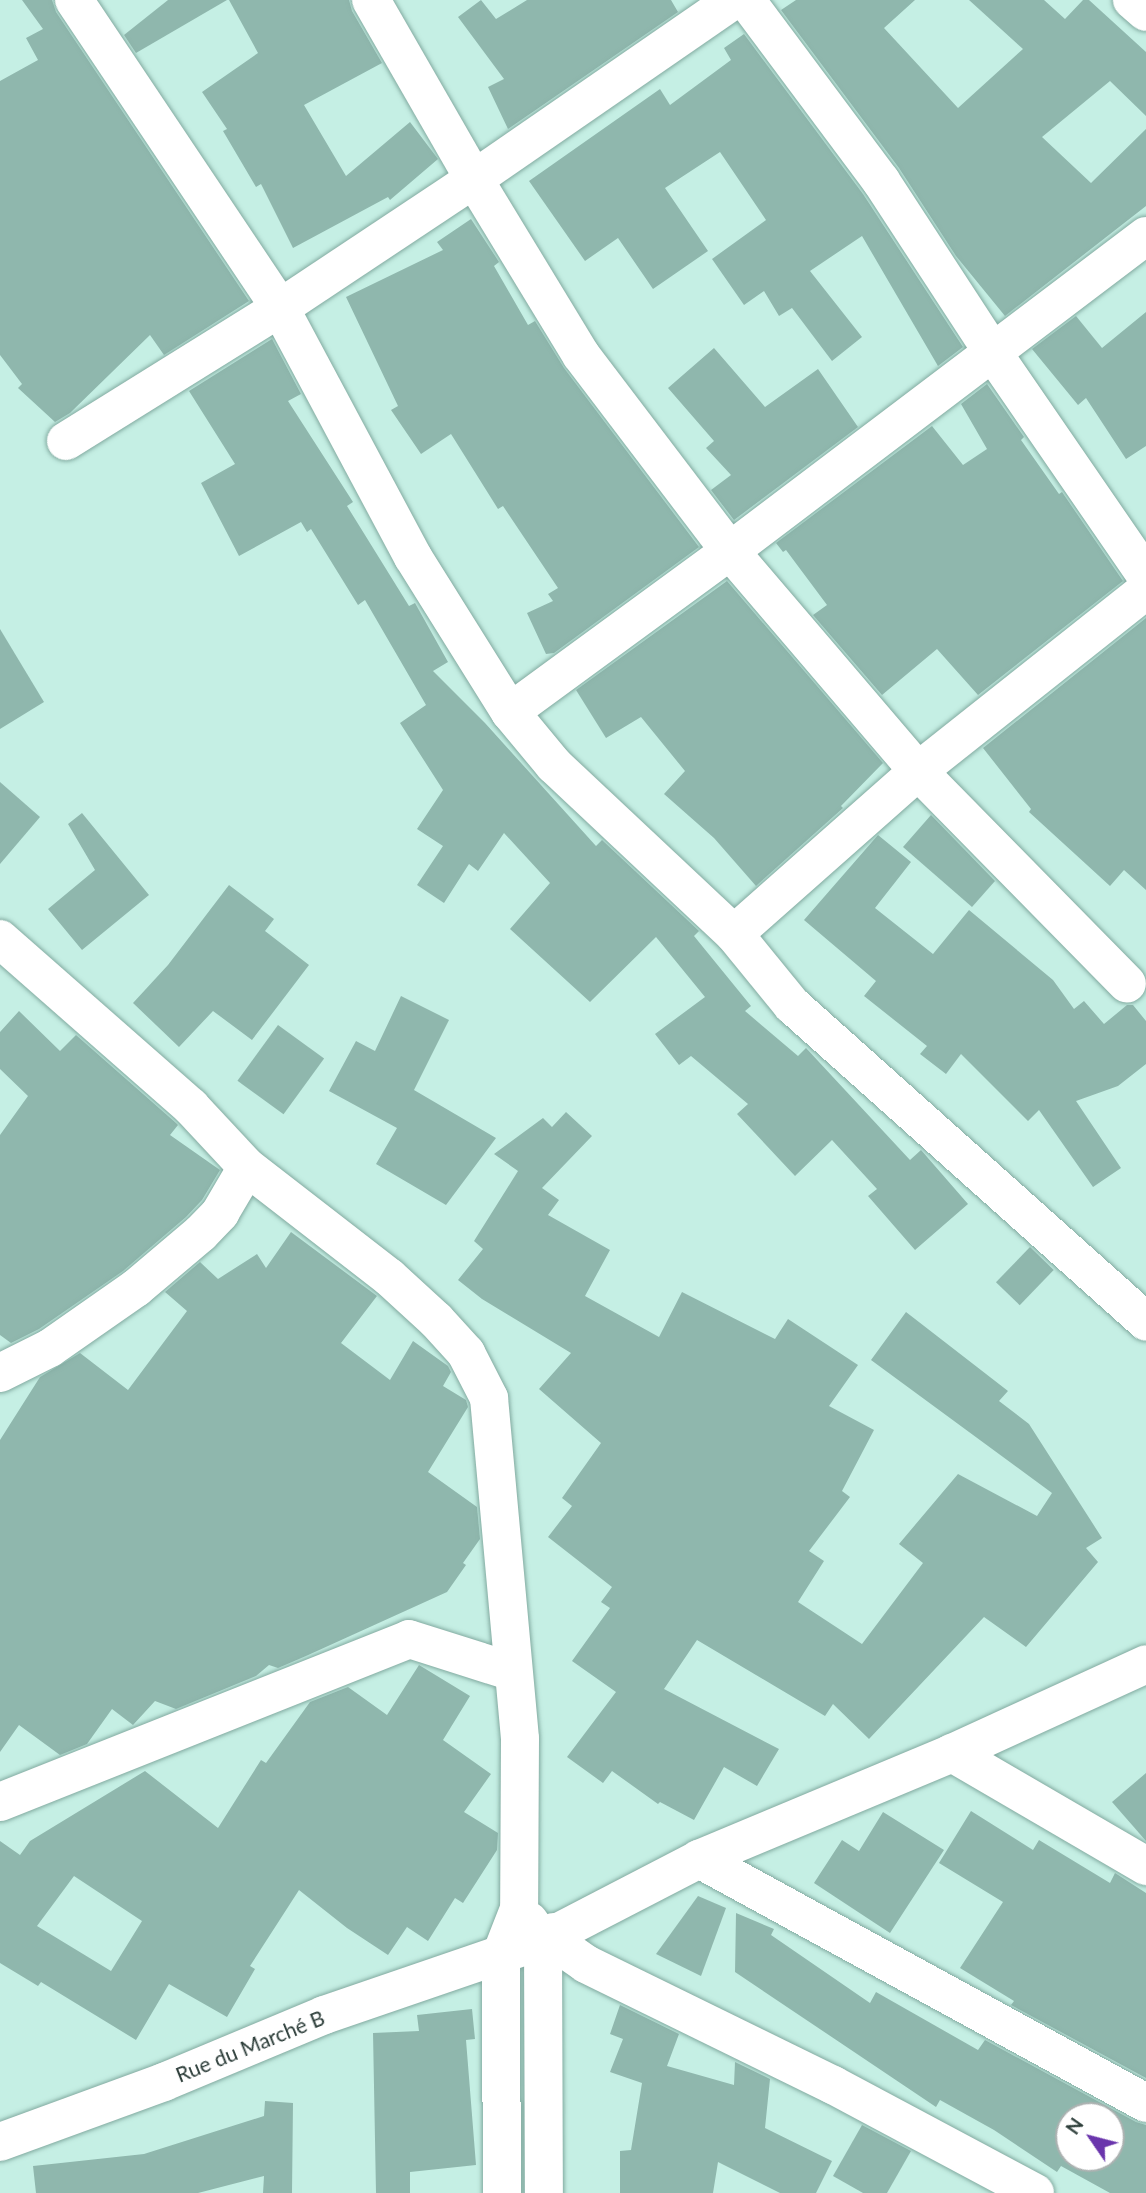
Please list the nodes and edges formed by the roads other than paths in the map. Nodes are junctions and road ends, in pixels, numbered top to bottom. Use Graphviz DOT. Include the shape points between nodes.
graph roads {
  1 [pos="74,0"];
  2 [pos="371,0"];
  3 [pos="733,0"];
  4 [pos="747,0"];
  5 [pos="474,180"];
  6 [pos="1146,236"];
  7 [pos="279,308"];
  8 [pos="993,353"];
  9 [pos="66,441"];
  10 [pos="730,551"];
  11 [pos="1146,576"];
  12 [pos="1146,590"];
  13 [pos="510,712"];
  14 [pos="918,771"];
  15 [pos="734,934"];
  16 [pos="8,960"];
  17 [pos="1127,984"];
  18 [pos="247,1167"];
  19 [pos="1146,1321"];
  20 [pos="0,1373"];
  21 [pos="1146,1664"];
  22 [pos="513,1672"];
  23 [pos="952,1753"];
  24 [pos="0,1802"];
  25 [pos="699,1859"];
  26 [pos="1146,1866"];
  27 [pos="519,1909"];
  28 [pos="549,1936"];
  29 [pos="500,1955"];
  30 [pos="1146,2103"];
  31 [pos="0,2142"];
  32 [pos="502,2193"];
  33 [pos="544,2193"];
  34 [pos="1035,2193"];
  1 -- 7 [label="street"];
  2 -- 5 [label="street"];
  3 -- 5 [label="street"];
  4 -- 8 [label="street" via="881,181"];
  5 -- 7 [label="street"];
  5 -- 10 [label="street" via="581,355"];
  6 -- 8 [label="street"];
  7 -- 9 [label="street"];
  7 -- 13 [label="street" via="413,556"];
  8 -- 10 [label="street"];
  8 -- 11 [label="street"];
  10 -- 13 [label="street"];
  10 -- 14 [label="street"];
  12 -- 14 [label="street"];
  13 -- 15 [label="street" via="554,765"];
  14 -- 15 [label="street"];
  14 -- 17 [label="street"];
  15 -- 19 [label="street" via="792,1005"];
  16 -- 18 [label="street" via="114,1038 191,1107"];
  18 -- 20 [label="street" via="220,1213 201,1233 50,1348"];
  18 -- 22 [label="street" via="389,1277 466,1353 489,1398"];
  21 -- 23 [label="street, Rue du Marché B"];
  22 -- 24 [label="street" via="409,1639"];
  22 -- 27 [label="street" via="520,1739"];
  23 -- 25 [label="street, Rue du Marché B"];
  23 -- 26 [label="street"];
  25 -- 28 [label="street, Rue du Marché B"];
  25 -- 30 [label="street"];
  27 -- 28 [label="street"];
  27 -- 29 [label="street"];
  28 -- 29 [label="street, Rue du Marché B"];
  28 -- 33 [label="street"];
  28 -- 34 [label="street" via="586,1964 833,2085"];
  29 -- 31 [label="street, Rue du Marché B" via="324,2015 164,2082"];
  29 -- 32 [label="street"];
}
